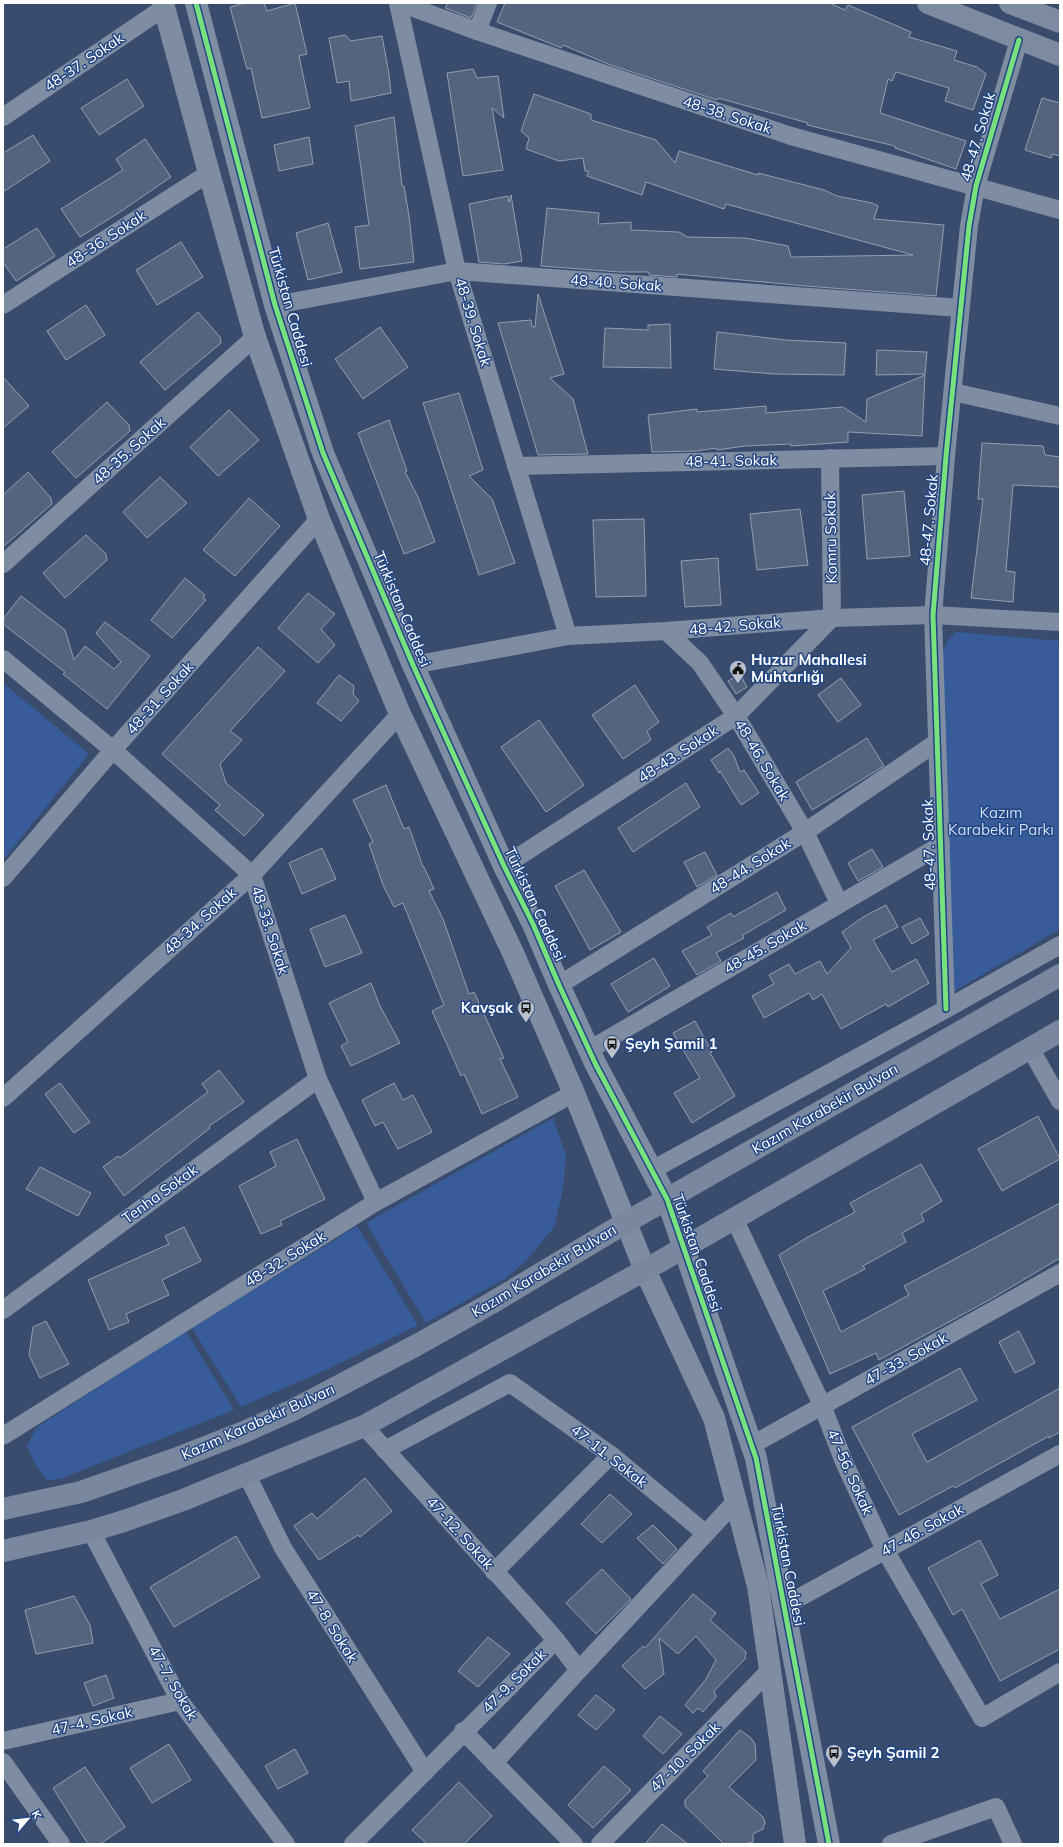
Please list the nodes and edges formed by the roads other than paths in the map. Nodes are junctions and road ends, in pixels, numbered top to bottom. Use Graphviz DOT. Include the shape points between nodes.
graph roads {
  1 [pos="196,3"];
  2 [pos="399,3"];
  3 [pos="488,3"];
  4 [pos="928,3"];
  5 [pos="1010,3"];
  6 [pos="164,5"];
  7 [pos="1060,22"];
  8 [pos="478,31"];
  9 [pos="1019,40"];
  10 [pos="1060,55"];
  11 [pos="3,117"];
  12 [pos="209,173"];
  13 [pos="976,186"];
  14 [pos="1060,210"];
  15 [pos="457,271"];
  16 [pos="3,305"];
  17 [pos="275,305"];
  18 [pos="960,308"];
  19 [pos="255,337"];
  20 [pos="953,392"];
  21 [pos="1060,416"];
  22 [pos="946,456"];
  23 [pos="830,458"];
  24 [pos="516,466"];
  25 [pos="318,519"];
  26 [pos="3,564"];
  27 [pos="933,616"];
  28 [pos="832,618"];
  29 [pos="1060,622"];
  30 [pos="666,631"];
  31 [pos="568,636"];
  32 [pos="3,659"];
  33 [pos="413,665"];
  34 [pos="400,714"];
  35 [pos="736,716"];
  36 [pos="938,742"];
  37 [pos="113,750"];
  38 [pos="805,832"];
  39 [pos="941,845"];
  40 [pos="504,866"];
  41 [pos="252,875"];
  42 [pos="3,878"];
  43 [pos="839,903"];
  44 [pos="1060,945"];
  45 [pos="1060,975"];
  46 [pos="559,985"];
  47 [pos="946,1009"];
  48 [pos="1060,1031"];
  49 [pos="1030,1048"];
  50 [pos="589,1050"];
  51 [pos="318,1079"];
  52 [pos="574,1093"];
  53 [pos="3,1098"];
  54 [pos="1060,1101"];
  55 [pos="652,1170"];
  56 [pos="667,1199"];
  57 [pos="376,1202"];
  58 [pos="734,1218"];
  59 [pos="625,1223"];
  60 [pos="683,1248"];
  61 [pos="645,1270"];
  62 [pos="1060,1273"];
  63 [pos="3,1310"];
  64 [pos="822,1405"];
  65 [pos="364,1426"];
  66 [pos="3,1436"];
  67 [pos="752,1445"];
  68 [pos="385,1450"];
  69 [pos="1060,1454"];
  70 [pos="611,1455"];
  71 [pos="247,1475"];
  72 [pos="736,1501"];
  73 [pos="3,1509"];
  74 [pos="91,1531"];
  75 [pos="705,1533"];
  76 [pos="885,1550"];
  77 [pos="3,1551"];
  78 [pos="494,1572"];
  79 [pos="784,1606"];
  80 [pos="556,1640"];
  81 [pos="579,1670"];
  82 [pos="770,1670"];
  83 [pos="1060,1672"];
  84 [pos="180,1701"];
  85 [pos="463,1731"];
  86 [pos="3,1741"];
  87 [pos="3,1762"];
  88 [pos="494,1763"];
  89 [pos="425,1772"];
  90 [pos="792,1842"];
  91 [pos="61,1844"];
  92 [pos="286,1844"];
  93 [pos="353,1844"];
  94 [pos="574,1844"];
  95 [pos="600,1844"];
  96 [pos="829,1844"];
  97 [pos="891,1844"];
  98 [pos="1013,1844"];
  1 -- 17 [label="street, Türkistan Caddesi"];
  2 -- 8 [label="street, 48-38. Sokak"];
  2 -- 15 [label="street, 48-39. Sokak"];
  3 -- 8 [label="street"];
  4 -- 9 [label="main road"];
  5 -- 7 [label="main road"];
  6 -- 11 [label="street, 48-37. Sokak"];
  6 -- 12 [label="street"];
  8 -- 13 [label="street, 48-38. Sokak" via="791,136"];
  9 -- 10 [label="main road"];
  9 -- 13 [label="street, 48-47. Sokak"];
  12 -- 16 [label="street, 48-36. Sokak"];
  12 -- 19 [label="street"];
  13 -- 14 [label="street, 48-38. Sokak"];
  13 -- 18 [label="street, 48-47. Sokak"];
  15 -- 17 [label="street, 48-40. Sokak"];
  15 -- 18 [label="street, 48-40. Sokak"];
  15 -- 24 [label="street, 48-39. Sokak"];
  17 -- 33 [label="street, Türkistan Caddesi" via="323,453"];
  18 -- 20 [label="street, 48-47. Sokak"];
  19 -- 25 [label="street"];
  19 -- 26 [label="street, 48-35. Sokak"];
  20 -- 21 [label="street"];
  20 -- 22 [label="street, 48-47. Sokak"];
  22 -- 23 [label="street, 48-41. Sokak"];
  22 -- 27 [label="street, 48-47. Sokak"];
  23 -- 24 [label="street, 48-41. Sokak"];
  23 -- 28 [label="street, Komru Sokak"];
  24 -- 31 [label="street, 48-39. Sokak"];
  25 -- 34 [label="street"];
  25 -- 37 [label="street, 48-31. Sokak"];
  27 -- 28 [label="street, 48-42. Sokak"];
  27 -- 29 [label="street, 48-42. Sokak"];
  27 -- 36 [label="street, 48-47. Sokak"];
  28 -- 30 [label="street, 48-42. Sokak"];
  28 -- 35 [label="street, 48-43. Sokak"];
  30 -- 31 [label="street, 48-42. Sokak"];
  30 -- 35 [label="street, 48-46. Sokak" via="700,663"];
  31 -- 33 [label="street, 48-42. Sokak"];
  32 -- 37 [label="street, 48-33. Sokak"];
  33 -- 40 [label="street, Türkistan Caddesi"];
  34 -- 41 [label="street, 48-34. Sokak"];
  34 -- 52 [label="street" via="513,953"];
  35 -- 38 [label="street, 48-46. Sokak"];
  35 -- 40 [label="street, 48-43. Sokak"];
  36 -- 38 [label="street, 48-44. Sokak"];
  36 -- 39 [label="street, 48-47. Sokak"];
  37 -- 41 [label="street, 48-33. Sokak"];
  37 -- 42 [label="street, 48-31. Sokak"];
  38 -- 43 [label="street, 48-46. Sokak"];
  38 -- 46 [label="street, 48-44. Sokak"];
  39 -- 43 [label="street, 48-45. Sokak"];
  39 -- 47 [label="street, 48-47. Sokak"];
  40 -- 46 [label="street, Türkistan Caddesi"];
  41 -- 51 [label="street, 48-33. Sokak"];
  41 -- 53 [label="street, 48-34. Sokak"];
  43 -- 50 [label="street, 48-45. Sokak"];
  44 -- 47 [label="street"];
  45 -- 56 [label="main road, Kazım Karabekir Bulvarı"];
  46 -- 50 [label="street, Türkistan Caddesi"];
  47 -- 55 [label="street"];
  48 -- 49 [label="main road"];
  49 -- 54 [label="street"];
  49 -- 58 [label="main road"];
  50 -- 55 [label="street, Türkistan Caddesi"];
  51 -- 57 [label="street, 48-33. Sokak"];
  51 -- 63 [label="street, Tenha Sokak"];
  52 -- 57 [label="street, 48-32. Sokak"];
  52 -- 59 [label="street"];
  55 -- 56 [label="street, Türkistan Caddesi"];
  56 -- 59 [label="main road, Kazım Karabekir Bulvarı"];
  56 -- 60 [label="street, Türkistan Caddesi"];
  57 -- 66 [label="street, 48-32. Sokak"];
  58 -- 60 [label="main road"];
  58 -- 64 [label="street, 47-56. Sokak"];
  59 -- 61 [label="street"];
  59 -- 73 [label="main road, Kazım Karabekir Bulvarı" via="416,1346 293,1410 244,1432 82,1492"];
  60 -- 61 [label="main road"];
  60 -- 67 [label="street, Türkistan Caddesi"];
  61 -- 65 [label="main road"];
  61 -- 72 [label="street" via="714,1418"];
  62 -- 64 [label="street, 47-33. Sokak"];
  64 -- 67 [label="street, 47-33. Sokak"];
  64 -- 76 [label="street, 47-56. Sokak" via="844,1462"];
  65 -- 68 [label="street, 47-12. Sokak"];
  65 -- 71 [label="main road"];
  67 -- 79 [label="street, Türkistan Caddesi"];
  68 -- 70 [label="street, 47-11. Sokak" via="510,1383"];
  68 -- 78 [label="street, 47-12. Sokak"];
  69 -- 76 [label="street, 47-46. Sokak"];
  70 -- 75 [label="street, 47-11. Sokak"];
  70 -- 78 [label="street"];
  71 -- 74 [label="main road"];
  71 -- 89 [label="street, 47-8. Sokak" via="283,1548"];
  72 -- 75 [label="street"];
  72 -- 82 [label="street" via="758,1586"];
  74 -- 77 [label="main road"];
  74 -- 84 [label="street, 47-7. Sokak"];
  75 -- 81 [label="street"];
  76 -- 79 [label="street, 47-46. Sokak"];
  76 -- 83 [label="street, 47-56. Sokak" via="982,1718"];
  78 -- 80 [label="street, 47-12. Sokak"];
  79 -- 96 [label="street, Türkistan Caddesi"];
  80 -- 81 [label="street, 47-9. Sokak"];
  80 -- 85 [label="street, 47-9. Sokak"];
  81 -- 88 [label="street"];
  82 -- 90 [label="street"];
  82 -- 95 [label="street, 47-10. Sokak"];
  84 -- 86 [label="street, 47-4. Sokak"];
  84 -- 92 [label="street, 47-7. Sokak"];
  85 -- 88 [label="street"];
  85 -- 89 [label="street, 47-9. Sokak"];
  87 -- 91 [label="street"];
  88 -- 94 [label="street"];
  89 -- 93 [label="street, 47-9. Sokak"];
  97 -- 98 [label="street" via="996,1807"];
}
